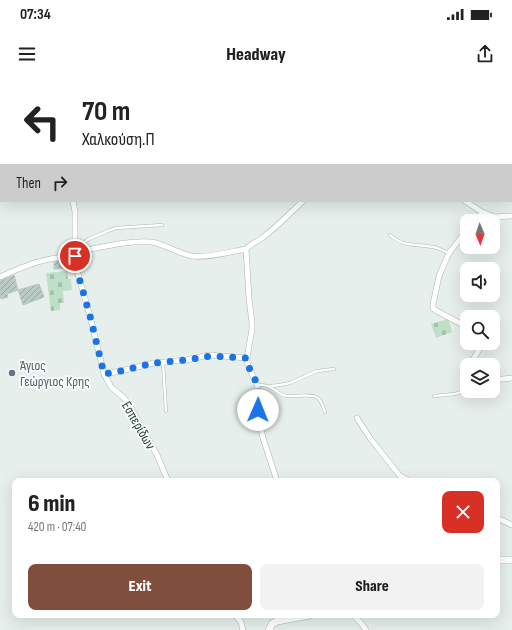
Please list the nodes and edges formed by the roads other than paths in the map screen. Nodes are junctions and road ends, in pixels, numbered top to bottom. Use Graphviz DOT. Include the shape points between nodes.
graph roads {
  1 [pos="74,202"];
  2 [pos="302,202"];
  3 [pos="467,202"];
  4 [pos="482,212"];
  5 [pos="512,216"];
  6 [pos="162,226"];
  7 [pos="390,235"];
  8 [pos="460,239"];
  9 [pos="246,249"];
  10 [pos="75,253"];
  11 [pos="449,253"];
  12 [pos="0,276"];
  13 [pos="460,323"];
  14 [pos="247,358"];
  15 [pos="163,362"];
  16 [pos="334,369"];
  17 [pos="104,374"];
  18 [pos="512,378"];
  19 [pos="500,379"];
  20 [pos="257,385"];
  21 [pos="270,386"];
  22 [pos="460,392"];
  23 [pos="434,396"];
  24 [pos="166,411"];
  25 [pos="325,412"];
  26 [pos="356,418"];
  27 [pos="167,478"];
  28 [pos="276,478"];
  29 [pos="404,478"];
  30 [pos="500,519"];
  31 [pos="512,525"];
  32 [pos="500,560"];
  33 [pos="512,560"];
  34 [pos="238,618"];
  35 [pos="294,618"];
  36 [pos="356,618"];
  37 [pos="243,630"];
  38 [pos="269,630"];
  39 [pos="366,630"];
  1 -- 10 [label="street, Εσπερίδων"];
  2 -- 9 [label="street" via="262,239"];
  3 -- 4 [label="street"];
  4 -- 5 [label="street" via="494,217"];
  6 -- 10 [label="lane" via="116,228 89,239"];
  7 -- 11 [label="lane" via="400,242 434,247"];
  8 -- 11 [label="street"];
  9 -- 10 [label="street" via="203,257 191,256 151,242 135,242"];
  9 -- 14 [label="street" via="252,323"];
  10 -- 12 [label="street" via="42,260"];
  10 -- 17 [label="street, Εσπερίδων"];
  11 -- 13 [label="street" via="439,276 432,304 440,313"];
  14 -- 15 [label="street" via="210,356"];
  14 -- 20 [label="street"];
  15 -- 17 [label="street"];
  15 -- 24 [label="lane"];
  16 -- 21 [label="lane" via="317,372 290,383"];
  17 -- 27 [label="street, Εσπερίδων" via="111,387 130,406"];
  18 -- 19 [label="street"];
  20 -- 21 [label="lane"];
  20 -- 28 [label="street" via="258,416"];
  21 -- 25 [label="lane" via="287,396 318,398"];
  22 -- 23 [label="lane"];
  26 -- 29 [label="street"];
  30 -- 31 [label="street"];
  32 -- 33 [label="main road"];
  34 -- 37 [label="street"];
  35 -- 38 [label="main road" via="277,621"];
  36 -- 39 [label="street"];
}
